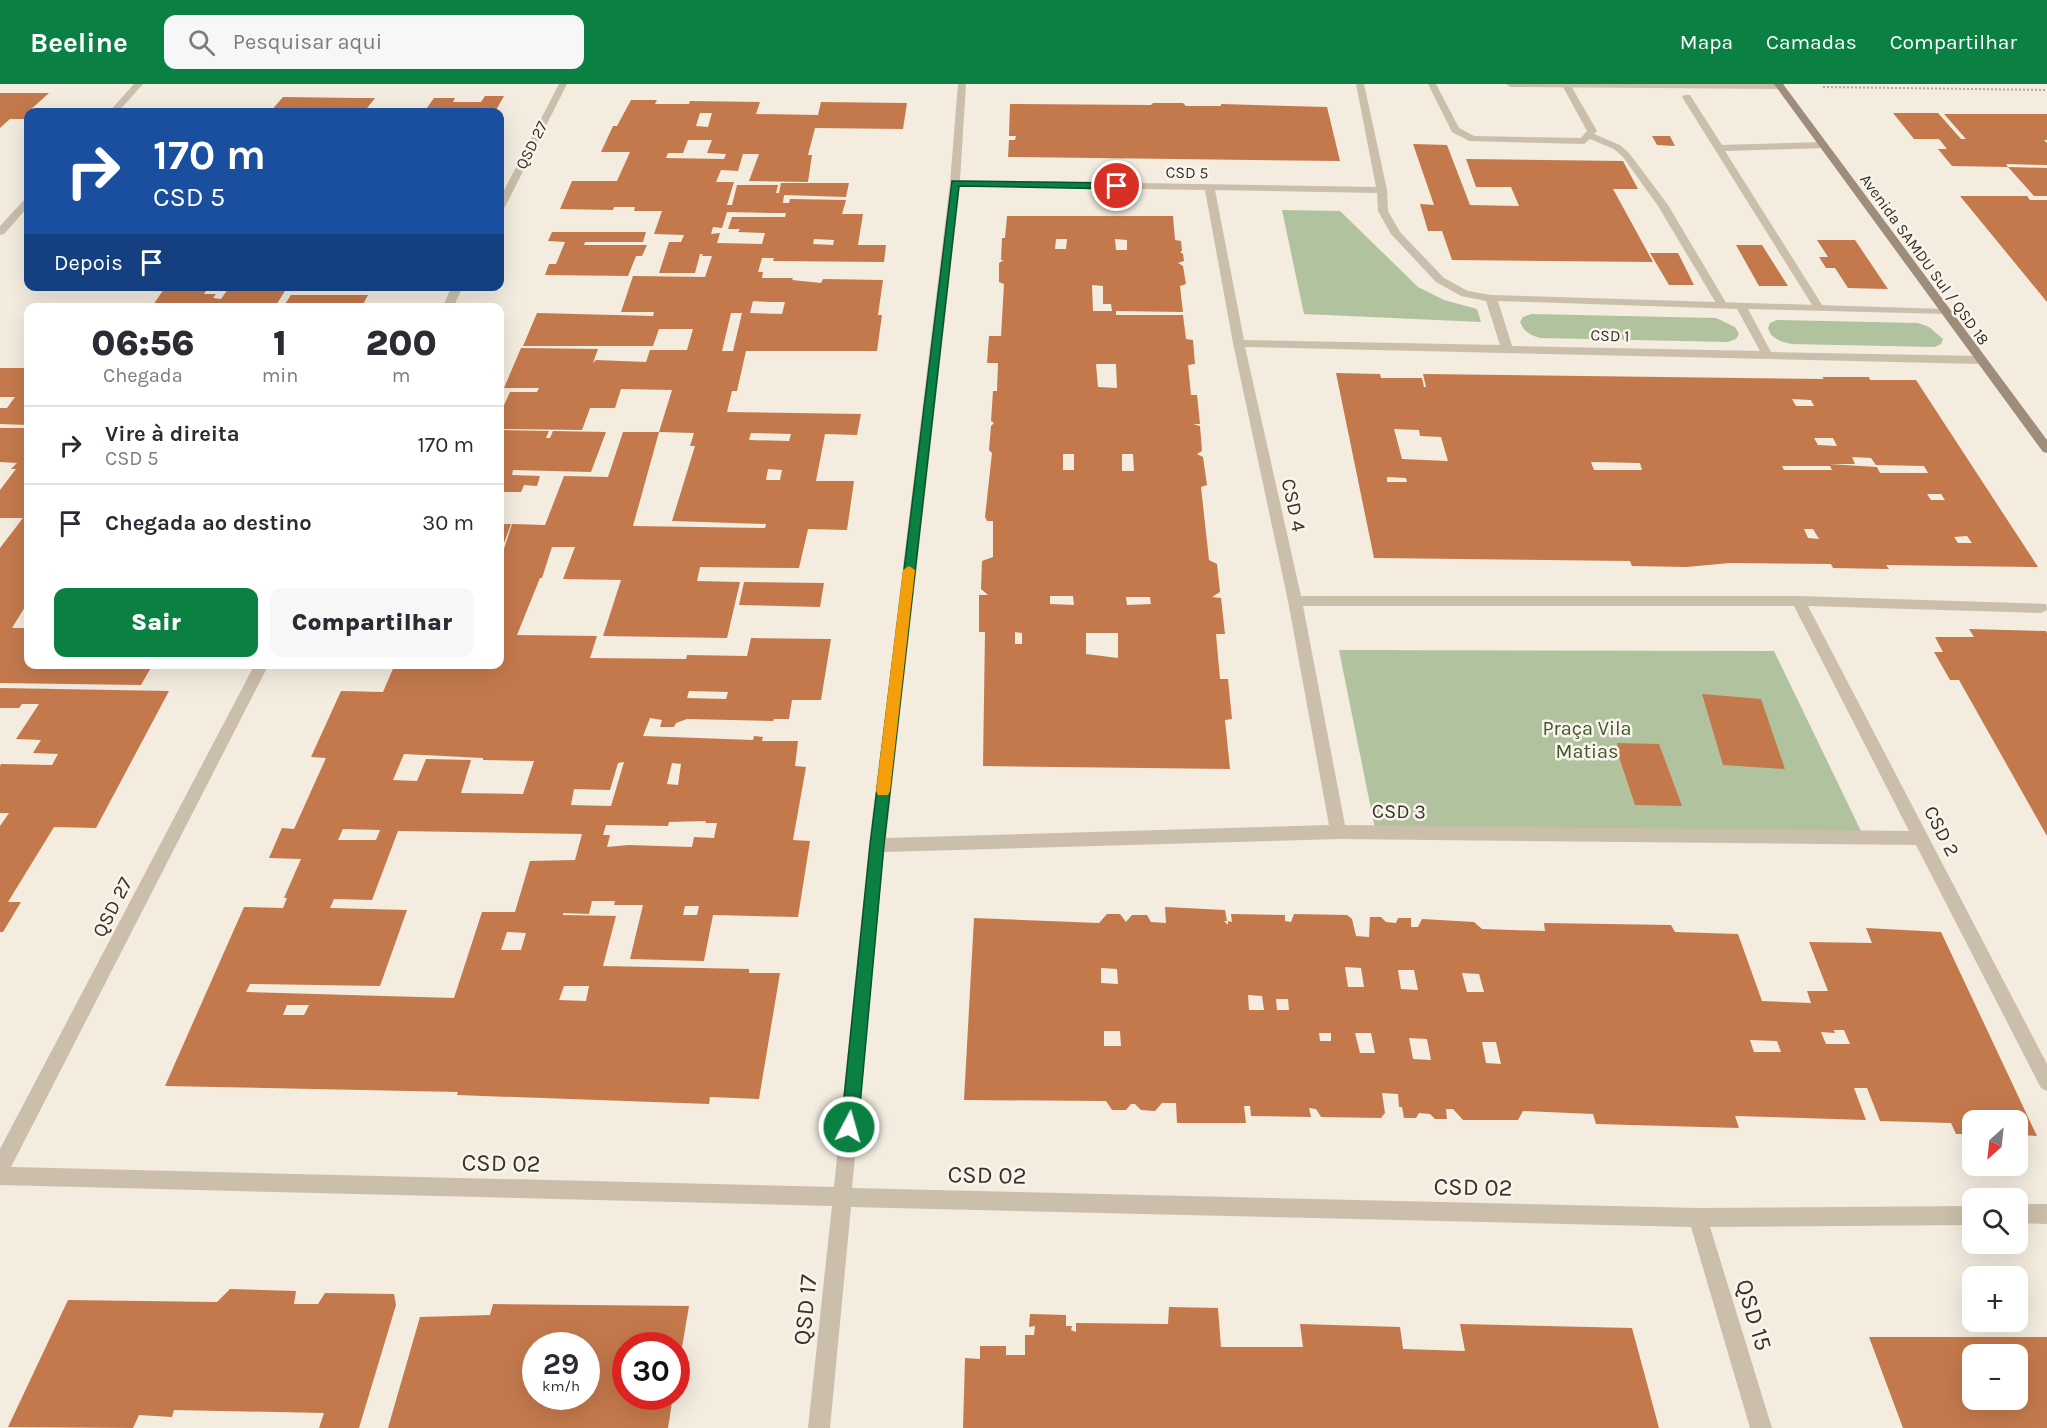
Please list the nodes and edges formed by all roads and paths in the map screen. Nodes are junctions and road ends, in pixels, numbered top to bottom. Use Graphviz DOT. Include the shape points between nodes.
graph roads {
  1 [pos="140,84"];
  2 [pos="563,84"];
  3 [pos="962,84"];
  4 [pos="1360,84"];
  5 [pos="1432,84"];
  6 [pos="1510,84"];
  7 [pos="1566,85"];
  8 [pos="1779,85"];
  9 [pos="2047,90"];
  10 [pos="1687,97"];
  11 [pos="117,108"];
  12 [pos="1590,136"];
  13 [pos="1823,145"];
  14 [pos="1720,148"];
  15 [pos="955,183"];
  16 [pos="1210,188"];
  17 [pos="1382,190"];
  18 [pos="504,199"];
  19 [pos="24,206"];
  20 [pos="0,232"];
  21 [pos="1491,298"];
  22 [pos="1723,306"];
  23 [pos="1742,307"];
  24 [pos="1819,308"];
  25 [pos="1944,312"];
  26 [pos="1239,343"];
  27 [pos="1507,349"];
  28 [pos="1768,356"];
  29 [pos="1980,360"];
  30 [pos="2047,449"];
  31 [pos="1294,601"];
  32 [pos="1798,601"];
  33 [pos="2041,608"];
  34 [pos="259,669"];
  35 [pos="1338,832"];
  36 [pos="1922,838"];
  37 [pos="877,845"];
  38 [pos="2047,1082"];
  39 [pos="0,1168"];
  40 [pos="0,1176"];
  41 [pos="843,1198"];
  42 [pos="2028,1214"];
  43 [pos="2047,1214"];
  44 [pos="1962,1215"];
  45 [pos="1698,1218"];
  46 [pos="819,1428"];
  47 [pos="1761,1428"];
  1 -- 11 [label="street"];
  2 -- 18 [label="street, QSD 27"];
  3 -- 15 [label="street, QSD 17"];
  4 -- 17 [label="street"];
  5 -- 12 [label="street" via="1455,130 1472,139 1574,142"];
  6 -- 7 [label="street"];
  7 -- 8 [label="street"];
  7 -- 12 [label="street" via="1592,131"];
  8 -- 9 [label="path"];
  8 -- 13 [label="street, Avenida SAMDU Sul / QSD 18"];
  10 -- 14 [label="street"];
  12 -- 22 [label="street" via="1626,155 1663,205"];
  13 -- 14 [label="street"];
  13 -- 25 [label="street, Avenida SAMDU Sul / QSD 18"];
  14 -- 24 [label="street"];
  15 -- 16 [label="street, CSD 5"];
  15 -- 37 [label="street, QSD 17"];
  16 -- 17 [label="street, CSD 5"];
  16 -- 26 [label="street, CSD 4"];
  17 -- 21 [label="street" via="1383,212 1396,234 1440,280 1465,294"];
  19 -- 20 [label="street"];
  21 -- 22 [label="street"];
  21 -- 27 [label="street"];
  22 -- 23 [label="street"];
  23 -- 24 [label="street"];
  23 -- 28 [label="street"];
  24 -- 25 [label="street"];
  25 -- 29 [label="street, Avenida SAMDU Sul / QSD 18"];
  26 -- 27 [label="street, CSD 1"];
  26 -- 31 [label="street, CSD 4"];
  27 -- 28 [label="street, CSD 1"];
  28 -- 29 [label="street, CSD 1"];
  29 -- 30 [label="street, Avenida SAMDU Sul / QSD 18"];
  31 -- 32 [label="street"];
  31 -- 35 [label="street, CSD 4"];
  32 -- 33 [label="street"];
  32 -- 36 [label="street, CSD 2"];
  34 -- 39 [label="street, QSD 27"];
  35 -- 36 [label="street, CSD 3"];
  35 -- 37 [label="street, CSD 3"];
  36 -- 38 [label="street, CSD 2"];
  37 -- 41 [label="street, QSD 17"];
  40 -- 41 [label="street, CSD 02"];
  41 -- 45 [label="street, CSD 02"];
  41 -- 46 [label="street, QSD 17"];
  42 -- 43 [label="street"];
  44 -- 45 [label="street, CSD 02"];
  45 -- 47 [label="street, QSD 15"];
}
